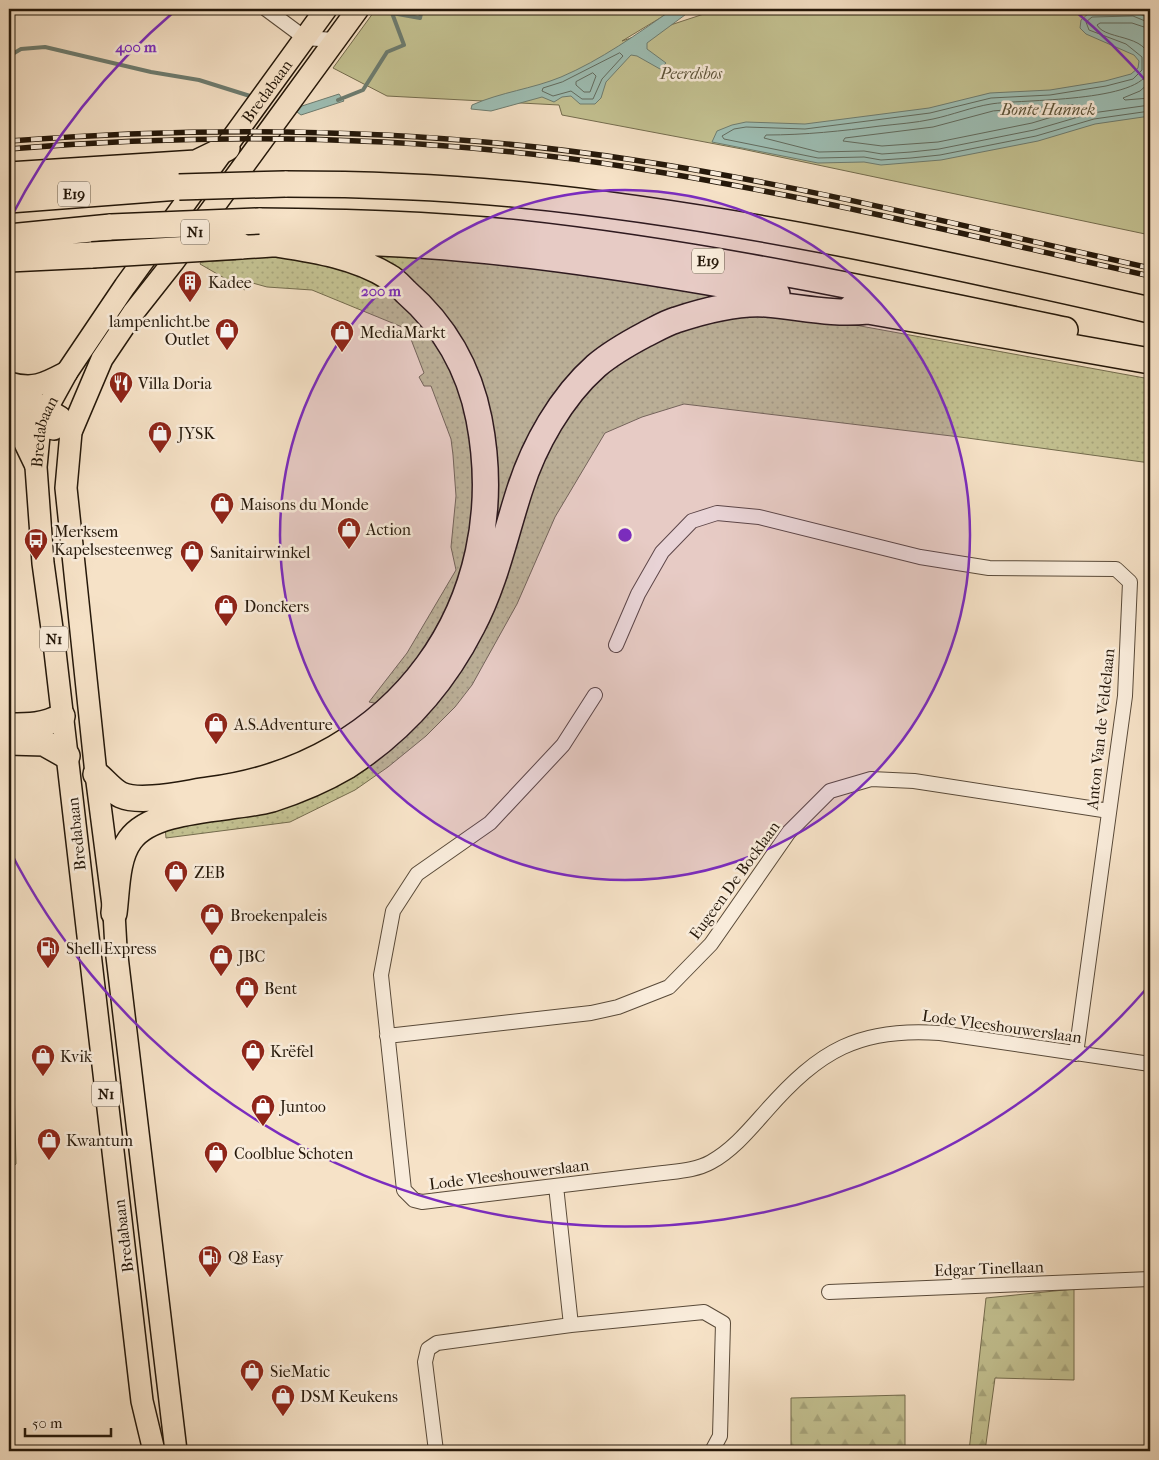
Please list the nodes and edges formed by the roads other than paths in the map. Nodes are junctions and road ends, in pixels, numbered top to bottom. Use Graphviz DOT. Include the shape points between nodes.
graph roads {
  1 [pos="266,9"];
  2 [pos="326,9"];
  3 [pos="358,9"];
  4 [pos="305,38"];
  5 [pos="336,38"];
  6 [pos="227,148"];
  7 [pos="9,175"];
  8 [pos="9,200"];
  9 [pos="9,237"];
  10 [pos="277,244"];
  11 [pos="153,248"];
  12 [pos="9,259"];
  13 [pos="174,262"];
  14 [pos="1150,310"];
  15 [pos="868,311"];
  16 [pos="1150,348"];
  17 [pos="1150,361"];
  18 [pos="67,372"];
  19 [pos="9,383"];
  20 [pos="9,387"];
  21 [pos="9,408"];
  22 [pos="43,418"];
  23 [pos="9,420"];
  24 [pos="71,432"];
  25 [pos="36,467"];
  26 [pos="82,638"];
  27 [pos="54,643"];
  28 [pos="616,645"];
  29 [pos="595,696"];
  30 [pos="62,716"];
  31 [pos="9,726"];
  32 [pos="9,742"];
  33 [pos="67,756"];
  34 [pos="96,774"];
  35 [pos="1109,811"];
  36 [pos="114,914"];
  37 [pos="388,1036"];
  38 [pos="1076,1054"];
  39 [pos="1150,1064"];
  40 [pos="556,1186"];
  41 [pos="1150,1279"];
  42 [pos="829,1292"];
  43 [pos="571,1325"];
  44 [pos="134,1330"];
  45 [pos="162,1331"];
  46 [pos="154,1451"];
  47 [pos="176,1451"];
  48 [pos="436,1451"];
  49 [pos="712,1451"];
  1 -- 4 [label="street"];
  2 -- 4 [label="main road, Bredabaan / N1"];
  3 -- 5 [label="main road, Bredabaan / N1"];
  4 -- 5 [label="street"];
  4 -- 6 [label="main road, Bredabaan / N1"];
  5 -- 13 [label="main road, Bredabaan / N1"];
  6 -- 7 [label="highway" via="196,162"];
  6 -- 11 [label="main road, Bredabaan / N1"];
  8 -- 14 [label="highway, E19, bridge" via="139,189 285,184 377,184 522,195 647,210 873,251"];
  9 -- 16 [label="highway, E19, bridge" via="111,227 259,221 380,223 517,234 654,252 886,293"];
  10 -- 12 [label="highway, bridge"];
  10 -- 15 [label="highway" via="340,242 516,254 652,271"];
  10 -- 34 [label="highway" via="328,252 389,277 443,330 466,372 484,445 486,496 483,531 472,580 452,626 430,663 400,698 341,746 308,762 253,781 138,799 120,795"];
  11 -- 13 [label="street"];
  11 -- 18 [label="main road, Bredabaan / N1"];
  13 -- 24 [label="main road, Bredabaan / N1" via="133,313 102,359"];
  15 -- 17 [label="highway"];
  15 -- 36 [label="highway" via="842,314 763,304 719,308 673,321 623,346 597,365 578,385 546,430 521,486 496,568 474,624 448,671 416,709 368,751 318,780 272,799 169,816 142,828 124,850"];
  18 -- 19 [label="main road" via="38,386 21,387"];
  18 -- 22 [label="main road, Bredabaan / N1"];
  20 -- 22 [label="main road"];
  21 -- 22 [label="main road" via="19,416"];
  22 -- 24 [label="main road"];
  22 -- 25 [label="main road, Bredabaan / N1"];
  23 -- 25 [label="main road" via="22,437"];
  24 -- 26 [label="main road, Bredabaan / N1" via="66,488"];
  25 -- 27 [label="main road, Bredabaan / N1" via="43,563"];
  26 -- 27 [label="main road" via="67,630 57,636"];
  26 -- 34 [label="main road, Bredabaan / N1"];
  27 -- 30 [label="main road, Bredabaan / N1"];
  28 -- 35 [label="street, Anton Van de Veldelaan" via="638,594 662,552 692,521 717,513 759,517 920,557 989,568 1116,569 1130,582 1125,696"];
  29 -- 37 [label="street, Lode Vleeshouwerslaan" via="564,745 490,823 417,874 393,911 381,975"];
  30 -- 31 [label="highway" via="39,725"];
  30 -- 33 [label="main road, Bredabaan / N1"];
  32 -- 33 [label="highway" via="44,742"];
  33 -- 44 [label="main road, Bredabaan / N1"];
  34 -- 36 [label="main road, Bredabaan / N1"];
  35 -- 37 [label="street, Eugeen De Bocklaan" via="914,781 871,779 830,791 789,832 712,944 669,987 618,1007 591,1013"];
  35 -- 38 [label="street, Anton Van de Veldelaan"];
  36 -- 45 [label="main road, Bredabaan / N1"];
  37 -- 40 [label="street, Lode Vleeshouwerslaan" via="404,1190 414,1200 422,1202"];
  38 -- 39 [label="street, Lode Vleeshouwerslaan"];
  38 -- 40 [label="street, Lode Vleeshouwerslaan" via="916,1031 854,1040 821,1058 784,1090 732,1148 711,1163 689,1170"];
  40 -- 43 [label="street"];
  41 -- 42 [label="street, Edgar Tinellaan"];
  43 -- 48 [label="street" via="437,1343 428,1349 425,1362"];
  43 -- 49 [label="street" via="704,1312 723,1323 720,1436"];
  44 -- 45 [label="main road" via="139,1342 150,1345 156,1343"];
  44 -- 46 [label="main road, Bredabaan / N1" via="142,1401"];
  45 -- 47 [label="main road, Bredabaan / N1"];
}
